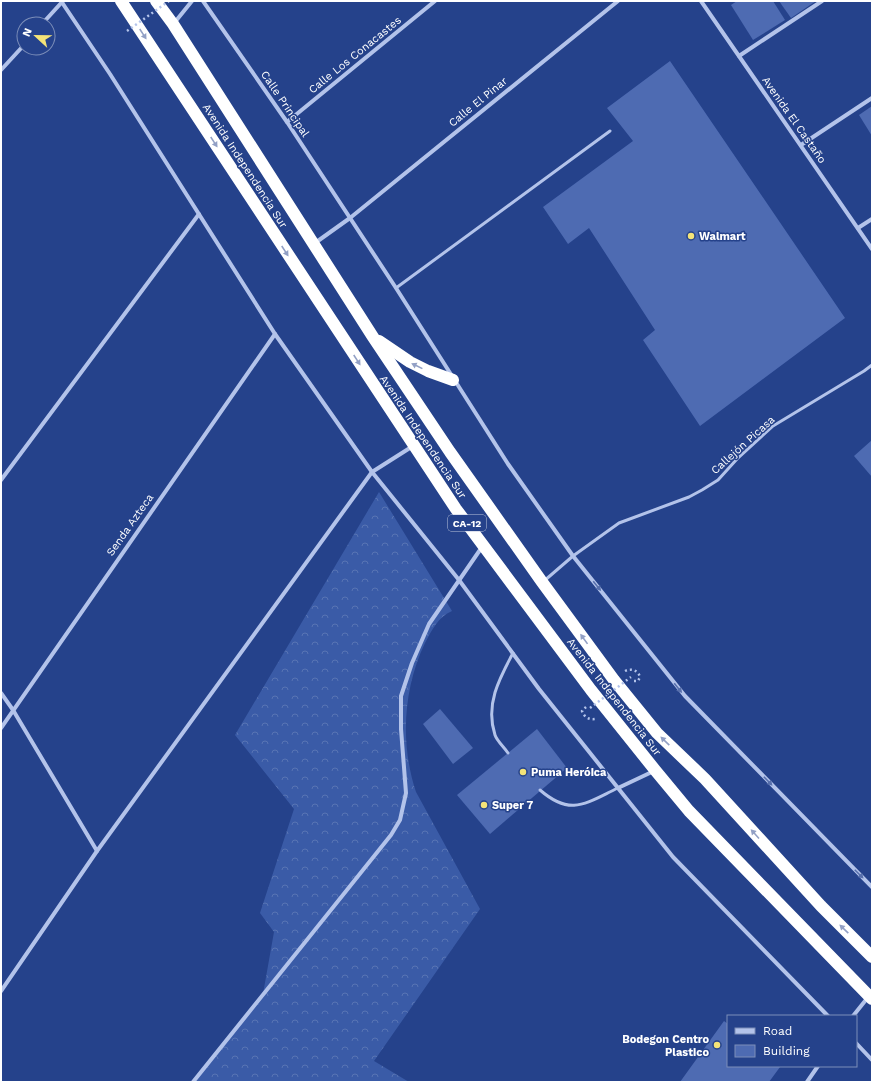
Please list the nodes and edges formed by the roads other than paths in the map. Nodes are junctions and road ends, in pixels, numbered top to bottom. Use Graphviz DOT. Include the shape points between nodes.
graph roads {
  1 [pos="62,1"];
  2 [pos="121,1"];
  3 [pos="156,1"];
  4 [pos="192,1"];
  5 [pos="203,1"];
  6 [pos="434,1"];
  7 [pos="618,1"];
  8 [pos="701,1"];
  9 [pos="822,1"];
  10 [pos="49,16"];
  11 [pos="173,24"];
  12 [pos="16,54"];
  13 [pos="739,56"];
  14 [pos="1,70"];
  15 [pos="872,98"];
  16 [pos="287,122"];
  17 [pos="610,131"];
  18 [pos="801,145"];
  19 [pos="199,214"];
  20 [pos="350,218"];
  21 [pos="872,219"];
  22 [pos="858,228"];
  23 [pos="314,244"];
  24 [pos="872,249"];
  25 [pos="396,288"];
  26 [pos="276,334"];
  27 [pos="373,337"];
  28 [pos="872,365"];
  29 [pos="453,380"];
  30 [pos="413,446"];
  31 [pos="372,472"];
  32 [pos="1,480"];
  33 [pos="483,545"];
  34 [pos="573,556"];
  35 [pos="459,580"];
  36 [pos="542,582"];
  37 [pos="513,653"];
  38 [pos="1,694"];
  39 [pos="13,710"];
  40 [pos="1,728"];
  41 [pos="508,753"];
  42 [pos="655,770"];
  43 [pos="618,788"];
  44 [pos="540,790"];
  45 [pos="98,851"];
  46 [pos="872,887"];
  47 [pos="872,957"];
  48 [pos="1,991"];
  49 [pos="870,998"];
  50 [pos="827,1015"];
  51 [pos="854,1015"];
  52 [pos="857,1044"];
  53 [pos="872,1060"];
  54 [pos="817,1067"];
  55 [pos="192,1082"];
  56 [pos="807,1082"];
  1 -- 10 [label="street"];
  1 -- 19 [label="street"];
  2 -- 30 [label="highway, Avenida Independencia Sur / CA-12, one-way"];
  3 -- 11 [label="highway, Avenida Independencia Sur / CA-12"];
  4 -- 11 [label="street"];
  5 -- 16 [label="street, Calle Principal"];
  6 -- 16 [label="street, Calle Los Conacastes"];
  7 -- 20 [label="street, Calle El Pinar"];
  8 -- 13 [label="street, Avenida El Castaño"];
  9 -- 13 [label="street"];
  11 -- 23 [label="highway, Avenida Independencia Sur / CA-12"];
  12 -- 14 [label="street"];
  13 -- 18 [label="street, Avenida El Castaño"];
  15 -- 18 [label="street"];
  16 -- 20 [label="street, Calle Principal"];
  17 -- 25 [label="lane"];
  18 -- 22 [label="street, Avenida El Castaño"];
  19 -- 26 [label="street"];
  19 -- 32 [label="street"];
  20 -- 23 [label="street, Calle El Pinar"];
  20 -- 25 [label="street, Calle Principal"];
  21 -- 22 [label="street"];
  22 -- 24 [label="street, Avenida El Castaño"];
  23 -- 27 [label="highway, Avenida Independencia Sur / CA-12"];
  25 -- 29 [label="street, Calle Principal"];
  26 -- 31 [label="street"];
  26 -- 39 [label="street, Senda Azteca"];
  29 -- 27 [label="highway, one-way" via="410,362"];
  27 -- 36 [label="highway, Avenida Independencia Sur / CA-12"];
  28 -- 34 [label="lane, Callejón Picasa" via="773,426 718,480 689,497 619,523"];
  29 -- 34 [label="street, Calle Principal"];
  30 -- 31 [label="street"];
  30 -- 33 [label="highway, Avenida Independencia Sur / CA-12"];
  31 -- 35 [label="street"];
  31 -- 45 [label="street"];
  33 -- 35 [label="street"];
  33 -- 42 [label="highway, Avenida Independencia Sur / CA-12" via="591,690"];
  34 -- 36 [label="lane, Callejón Picasa"];
  34 -- 46 [label="street, Calle Principal, one-way" via="685,696"];
  35 -- 37 [label="street"];
  35 -- 55 [label="street" via="429,624 401,696 406,793 400,820 392,835"];
  47 -- 36 [label="highway, Avenida Independencia Sur / CA-12, one-way" via="821,906 705,779 658,733 614,680"];
  37 -- 41 [label="lane" via="499,679 492,703 496,736"];
  37 -- 43 [label="street"];
  38 -- 39 [label="street"];
  39 -- 40 [label="street, Senda Azteca"];
  39 -- 45 [label="street"];
  42 -- 43 [label="street"];
  42 -- 49 [label="highway, Avenida Independencia Sur / CA-12" via="689,811"];
  43 -- 44 [label="lane" via="584,805 564,806 551,800"];
  43 -- 50 [label="street" via="673,857"];
  45 -- 48 [label="street"];
  49 -- 51 [label="street"];
  52 -- 53 [label="street"];
  54 -- 56 [label="street"];
}
